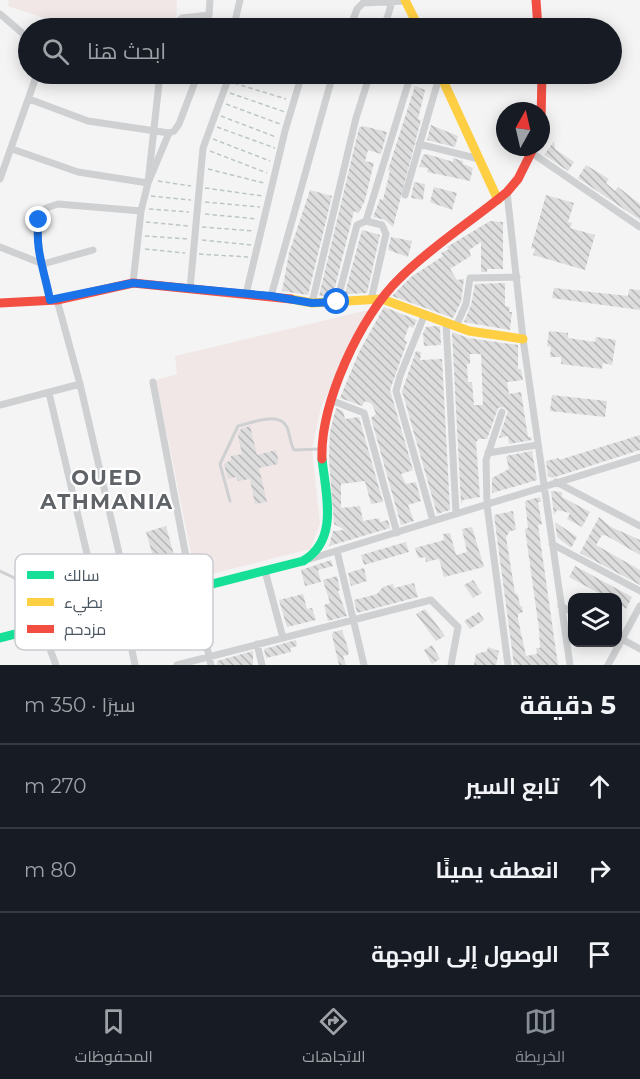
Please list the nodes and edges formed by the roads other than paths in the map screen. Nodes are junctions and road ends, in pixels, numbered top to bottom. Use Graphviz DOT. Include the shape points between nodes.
graph roads {
  1 [pos="210,0"];
  2 [pos="240,0"];
  3 [pos="536,0"];
  4 [pos="405,1"];
  5 [pos="365,2"];
  6 [pos="392,2"];
  7 [pos="0,14"];
  8 [pos="182,18"];
  9 [pos="236,18"];
  10 [pos="354,18"];
  11 [pos="387,18"];
  12 [pos="414,18"];
  13 [pos="537,18"];
  14 [pos="18,29"];
  15 [pos="34,84"];
  16 [pos="159,84"];
  17 [pos="194,84"];
  18 [pos="226,84"];
  19 [pos="299,84"];
  20 [pos="330,84"];
  21 [pos="367,84"];
  22 [pos="408,84"];
  23 [pos="437,84"];
  24 [pos="445,84"];
  25 [pos="542,84"];
  26 [pos="29,99"];
  27 [pos="541,102"];
  28 [pos="153,132"];
  29 [pos="169,133"];
  30 [pos="419,144"];
  31 [pos="12,149"];
  32 [pos="530,156"];
  33 [pos="541,156"];
  34 [pos="479,159"];
  35 [pos="0,179"];
  36 [pos="149,181"];
  37 [pos="507,192"];
  38 [pos="405,195"];
  39 [pos="498,200"];
  40 [pos="141,209"];
  41 [pos="366,221"];
  42 [pos="640,227"];
  43 [pos="0,248"];
  44 [pos="93,250"];
  45 [pos="43,264"];
  46 [pos="517,277"];
  47 [pos="133,283"];
  48 [pos="190,289"];
  49 [pos="246,294"];
  50 [pos="271,296"];
  51 [pos="382,299"];
  52 [pos="54,300"];
  53 [pos="371,300"];
  54 [pos="337,302"];
  55 [pos="0,303"];
  56 [pos="312,303"];
  57 [pos="424,316"];
  58 [pos="451,325"];
  59 [pos="523,339"];
  60 [pos="153,382"];
  61 [pos="80,384"];
  62 [pos="49,393"];
  63 [pos="333,400"];
  64 [pos="0,405"];
  65 [pos="502,412"];
  66 [pos="537,446"];
  67 [pos="321,449"];
  68 [pos="488,453"];
  69 [pos="640,457"];
  70 [pos="556,482"];
  71 [pos="543,487"];
  72 [pos="230,501"];
  73 [pos="487,506"];
  74 [pos="456,514"];
  75 [pos="433,521"];
  76 [pos="640,526"];
  77 [pos="397,533"];
  78 [pos="552,544"];
  79 [pos="337,551"];
  80 [pos="87,554"];
  81 [pos="116,554"];
  82 [pos="185,554"];
  83 [pos="303,561"];
  84 [pos="0,571"];
  85 [pos="265,571"];
  86 [pos="15,578"];
  87 [pos="213,584"];
  88 [pos="640,591"];
  89 [pos="561,606"];
  90 [pos="640,606"];
  91 [pos="568,610"];
  92 [pos="354,620"];
  93 [pos="15,634"];
  94 [pos="622,635"];
  95 [pos="0,638"];
  96 [pos="283,638"];
  97 [pos="622,639"];
  98 [pos="257,644"];
  99 [pos="616,647"];
  100 [pos="50,650"];
  101 [pos="133,650"];
  102 [pos="208,650"];
  103 [pos="640,650"];
  104 [pos="209,656"];
  105 [pos="56,665"];
  106 [pos="135,665"];
  107 [pos="177,665"];
  108 [pos="211,665"];
  109 [pos="262,665"];
  110 [pos="364,665"];
  111 [pos="451,665"];
  112 [pos="508,665"];
  113 [pos="570,665"];
  114 [pos="608,665"];
  1 -- 8 [label="street" via="209,15"];
  2 -- 9 [label="street"];
  3 -- 13 [label="main road"];
  4 -- 6 [label="street"];
  4 -- 12 [label="main road"];
  5 -- 6 [label="street"];
  5 -- 10 [label="street"];
  6 -- 11 [label="street"];
  7 -- 14 [label="street"];
  15 -- 26 [label="street"];
  16 -- 28 [label="street"];
  17 -- 29 [label="street" via="179,124"];
  18 -- 48 [label="street" via="203,149"];
  19 -- 49 [label="street"];
  20 -- 50 [label="street"];
  21 -- 56 [label="street"];
  22 -- 41 [label="street"];
  23 -- 30 [label="street"];
  24 -- 34 [label="main road"];
  25 -- 27 [label="main road"];
  26 -- 28 [label="street" via="88,121"];
  26 -- 31 [label="street"];
  28 -- 29 [label="street"];
  28 -- 36 [label="street"];
  29 -- 36 [label="street"];
  30 -- 34 [label="street"];
  30 -- 38 [label="street"];
  31 -- 35 [label="street"];
  31 -- 36 [label="street" via="78,172"];
  32 -- 37 [label="main road"];
  33 -- 42 [label="street"];
  34 -- 39 [label="main road"];
  36 -- 40 [label="street"];
  37 -- 39 [label="main road"];
  37 -- 46 [label="street"];
  39 -- 51 [label="main road" via="399,278"];
  40 -- 45 [label="street" via="57,204 46,208 36,235"];
  40 -- 47 [label="street"];
  41 -- 53 [label="street" via="382,225 386,234"];
  41 -- 54 [label="street" via="357,225"];
  43 -- 45 [label="street"];
  44 -- 45 [label="street"];
  45 -- 52 [label="street"];
  46 -- 58 [label="street" via="470,278 466,304"];
  46 -- 59 [label="street"];
  47 -- 48 [label="main road"];
  47 -- 52 [label="main road"];
  48 -- 49 [label="main road"];
  49 -- 50 [label="main road"];
  50 -- 56 [label="main road"];
  51 -- 53 [label="main road"];
  51 -- 57 [label="main road"];
  51 -- 63 [label="main road"];
  52 -- 55 [label="main road"];
  52 -- 61 [label="street"];
  53 -- 54 [label="main road"];
  54 -- 56 [label="main road"];
  57 -- 58 [label="main road"];
  57 -- 75 [label="street" via="396,391"];
  58 -- 59 [label="main road"];
  58 -- 74 [label="street"];
  59 -- 66 [label="street"];
  60 -- 82 [label="street"];
  61 -- 62 [label="street"];
  61 -- 81 [label="street"];
  62 -- 64 [label="street"];
  62 -- 80 [label="street"];
  63 -- 67 [label="main road"];
  63 -- 77 [label="street" via="364,413"];
  65 -- 68 [label="street"];
  66 -- 68 [label="street"];
  66 -- 71 [label="street"];
  67 -- 72 [label="lane" via="294,450 286,425 271,418 238,426 220,464"];
  67 -- 83 [label="main road" via="325,540 319,551"];
  68 -- 73 [label="street"];
  69 -- 70 [label="street"];
  70 -- 71 [label="street"];
  70 -- 76 [label="street"];
  71 -- 73 [label="street"];
  71 -- 78 [label="street"];
  73 -- 74 [label="street"];
  73 -- 112 [label="street"];
  74 -- 75 [label="street"];
  75 -- 77 [label="street"];
  77 -- 79 [label="street"];
  78 -- 88 [label="street"];
  78 -- 89 [label="street"];
  79 -- 83 [label="street"];
  79 -- 92 [label="street"];
  83 -- 85 [label="main road"];
  84 -- 86 [label="lane"];
  85 -- 87 [label="main road"];
  85 -- 96 [label="street"];
  89 -- 91 [label="street"];
  89 -- 113 [label="street"];
  90 -- 94 [label="street"];
  92 -- 96 [label="street"];
  92 -- 110 [label="street"];
  92 -- 111 [label="street" via="431,600 458,627"];
  93 -- 95 [label="main road"];
  96 -- 98 [label="street"];
  97 -- 103 [label="street"];
  98 -- 104 [label="street"];
  98 -- 109 [label="street"];
  99 -- 114 [label="street"];
  100 -- 105 [label="street"];
  101 -- 106 [label="street"];
  102 -- 104 [label="street"];
  104 -- 107 [label="street"];
  104 -- 108 [label="street"];
}
